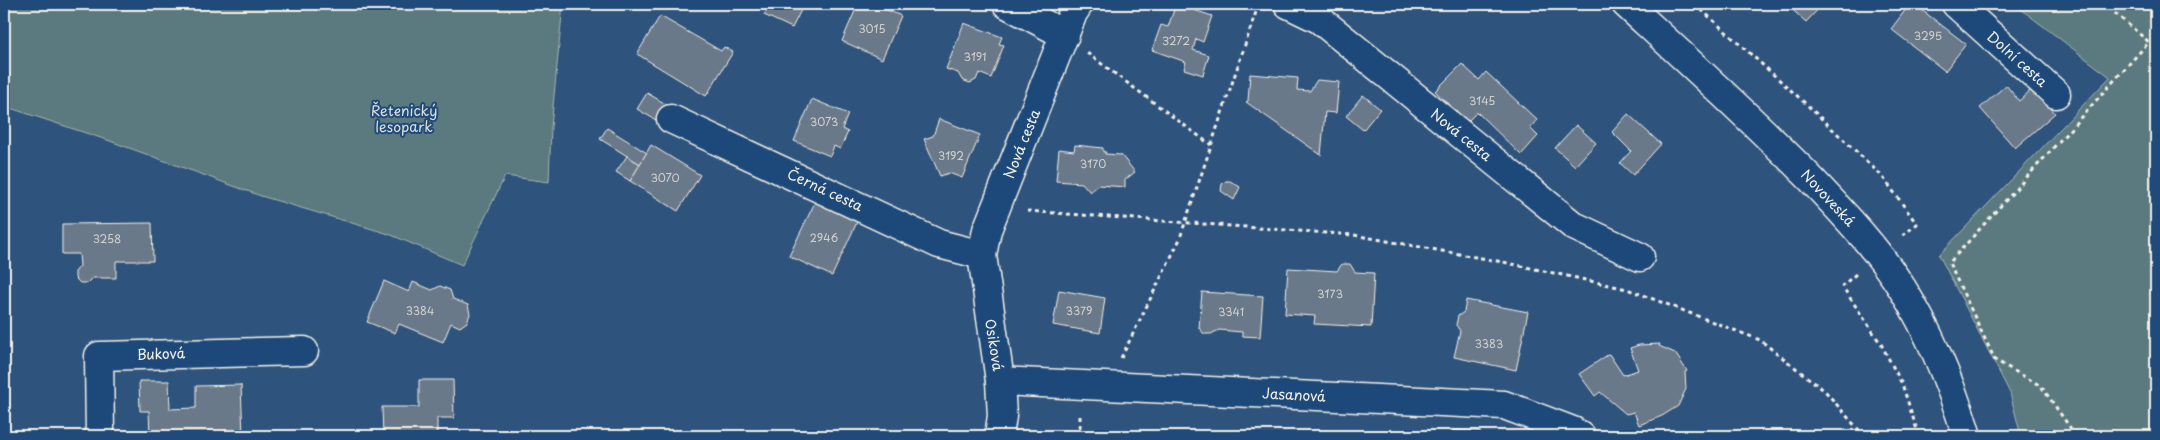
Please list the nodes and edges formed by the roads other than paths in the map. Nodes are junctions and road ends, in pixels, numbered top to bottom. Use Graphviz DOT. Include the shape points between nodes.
graph roads {
  1 [pos="1007,4"];
  2 [pos="1079,4"];
  3 [pos="1288,4"];
  4 [pos="1626,4"];
  5 [pos="1956,4"];
  6 [pos="1065,35"];
  7 [pos="2056,94"];
  8 [pos="671,119"];
  9 [pos="982,254"];
  10 [pos="1640,257"];
  11 [pos="304,351"];
  12 [pos="1000,381"];
  13 [pos="100,436"];
  14 [pos="999,436"];
  15 [pos="1581,436"];
  16 [pos="1967,436"];
  1 -- 6 [label="street"];
  2 -- 6 [label="street, Nová cesta"];
  3 -- 10 [label="street, Nová cesta" via="1319,19 1574,226"];
  4 -- 16 [label="street, Novoveská" via="1775,143 1880,256 1928,334 1953,390"];
  5 -- 7 [label="street, Dolní cesta"];
  6 -- 9 [label="street, Nová cesta" via="987,230"];
  8 -- 9 [label="street, Černá cesta" via="939,244"];
  9 -- 12 [label="street, Osiková"];
  11 -- 13 [label="street, Buková" via="99,356"];
  12 -- 14 [label="street, Osiková" via="1002,416"];
  12 -- 15 [label="street, Jasanová" via="1504,405"];
}
